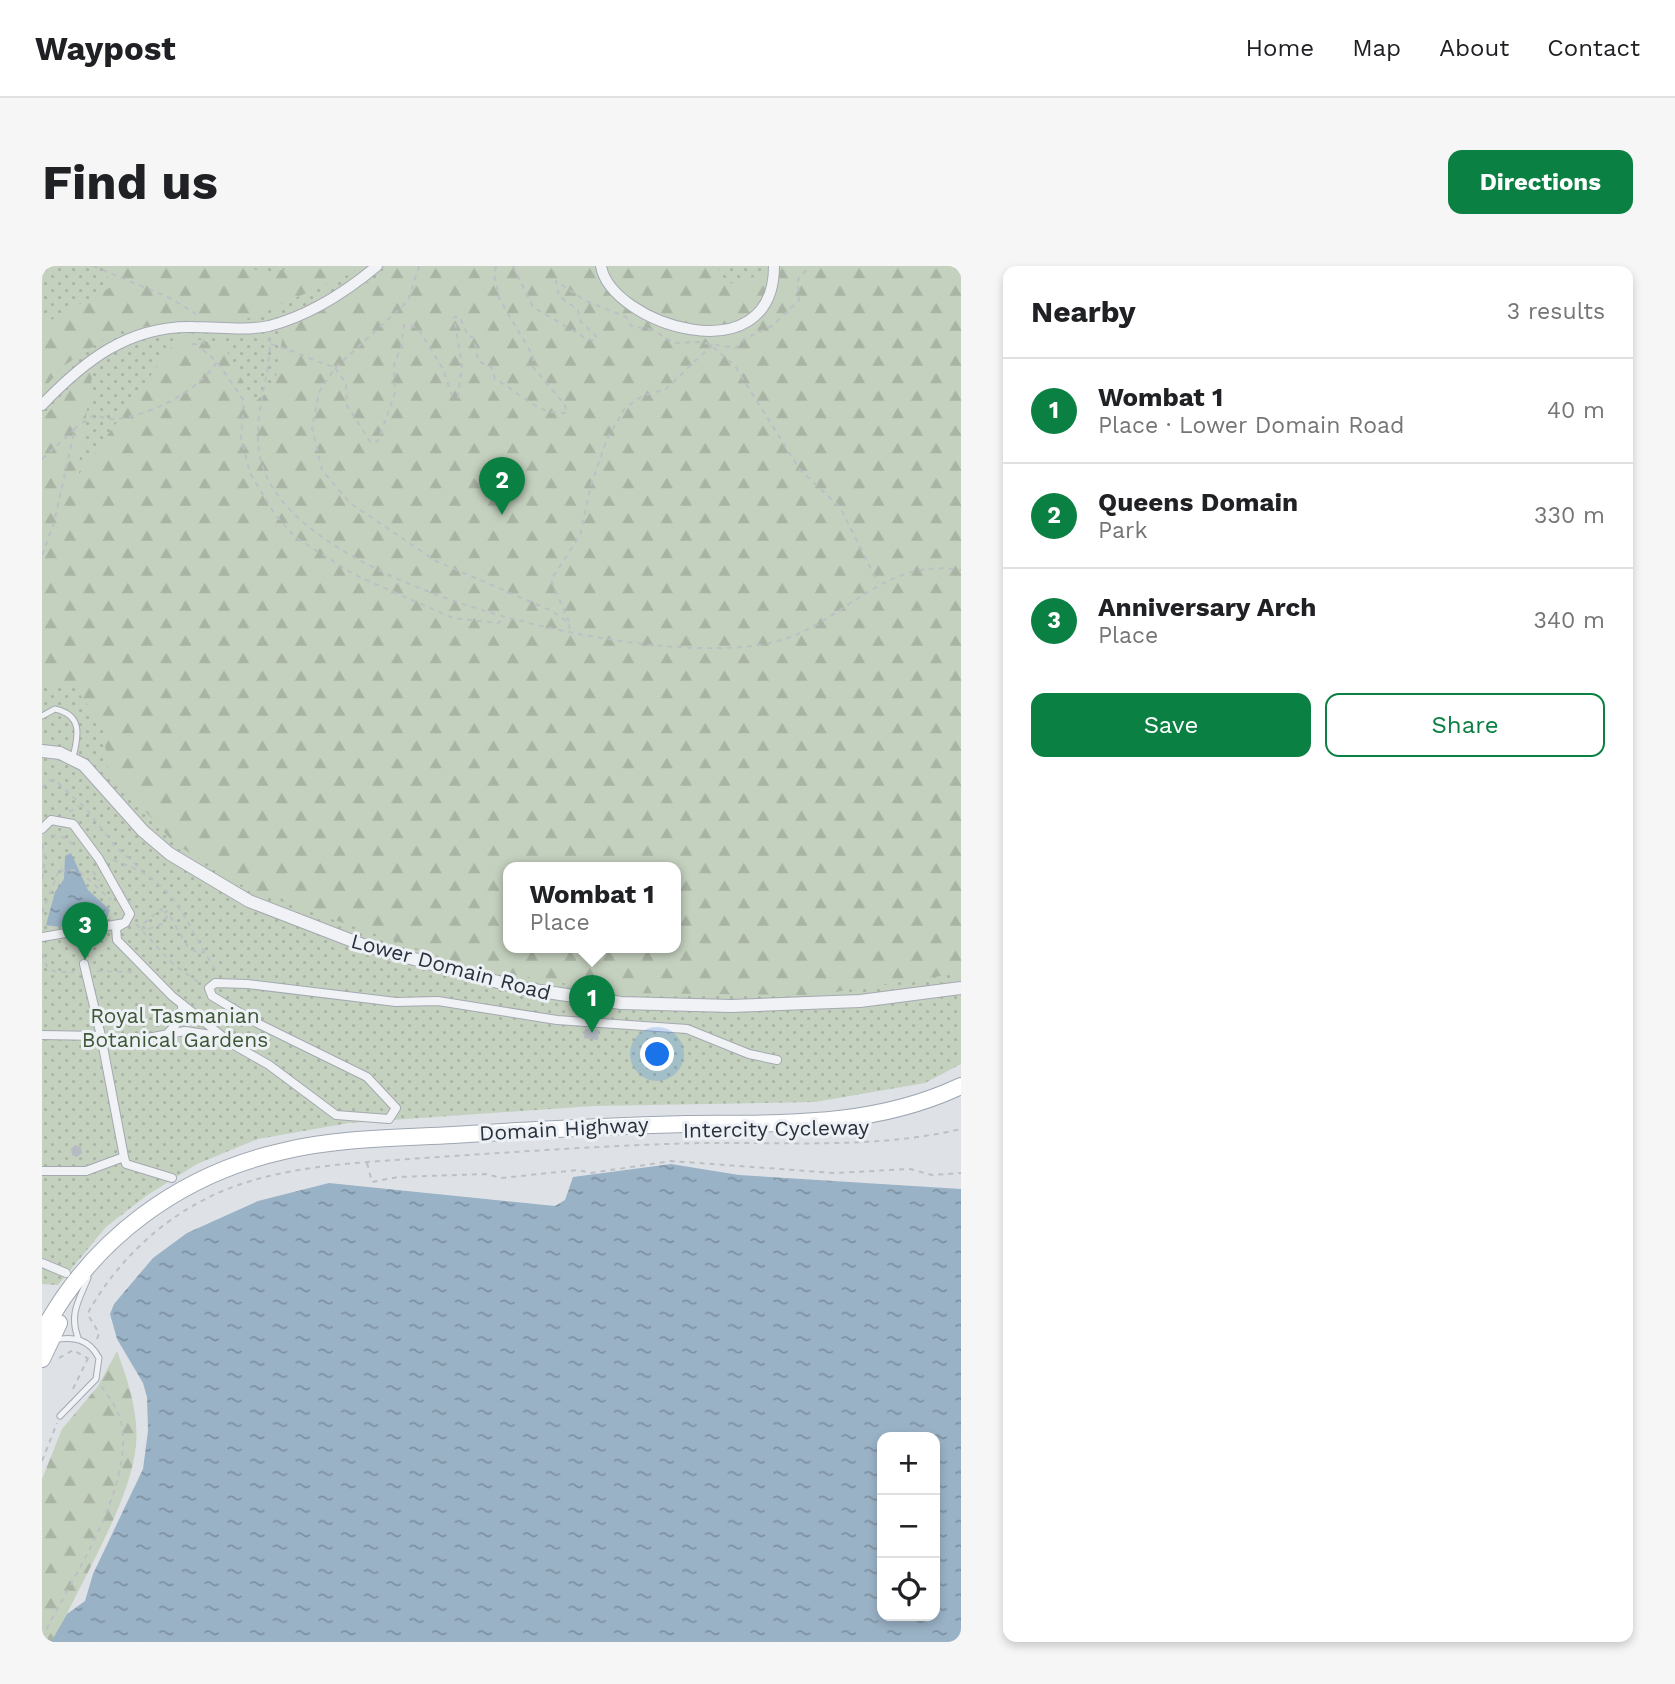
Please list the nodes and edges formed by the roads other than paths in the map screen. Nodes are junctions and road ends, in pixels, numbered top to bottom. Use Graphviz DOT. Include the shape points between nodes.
graph roads {
  1 [pos="377,266"];
  2 [pos="601,266"];
  3 [pos="775,266"];
  4 [pos="42,405"];
  5 [pos="42,716"];
  6 [pos="42,751"];
  7 [pos="73,758"];
  8 [pos="42,829"];
  9 [pos="125,923"];
  10 [pos="42,937"];
  11 [pos="85,968"];
  12 [pos="961,988"];
  13 [pos="182,1004"];
  14 [pos="166,1034"];
  15 [pos="42,1035"];
  16 [pos="101,1037"];
  17 [pos="227,1040"];
  18 [pos="777,1060"];
  19 [pos="961,1086"];
  20 [pos="124,1157"];
  21 [pos="42,1171"];
  22 [pos="172,1178"];
  23 [pos="172,1197"];
  24 [pos="42,1262"];
  25 [pos="66,1273"];
  26 [pos="88,1278"];
  27 [pos="78,1338"];
  28 [pos="47,1350"];
  29 [pos="60,1416"];
  1 -- 4 [label="street" via="329,300 269,326 163,329 109,347"];
  2 -- 3 [label="street" via="612,289 647,315 681,327 723,330 757,318 773,288"];
  5 -- 7 [label="lane" via="55,709 74,718 78,728"];
  6 -- 7 [label="street, Lower Domain Road"];
  7 -- 12 [label="street, Lower Domain Road" via="170,854 249,901 363,945 507,985 564,997 665,1006 808,1005"];
  8 -- 9 [label="street" via="51,820 65,821 79,831 130,914"];
  9 -- 10 [label="street"];
  9 -- 13 [label="street" via="117,928 117,940"];
  11 -- 16 [label="street"];
  13 -- 14 [label="street" via="183,1014"];
  13 -- 17 [label="street"];
  14 -- 16 [label="street" via="137,1040"];
  14 -- 17 [label="street" via="201,1032"];
  15 -- 16 [label="street"];
  16 -- 20 [label="street"];
  17 -- 18 [label="street" via="336,1115 380,1119 389,1119 396,1108 367,1077 257,1023 212,996 209,988 215,983 396,1002 438,1002 557,1020 687,1029 748,1054"];
  19 -- 23 [label="main road, Domain Highway" via="886,1113 831,1122 590,1127 325,1144 239,1163"];
  20 -- 21 [label="street" via="86,1171"];
  20 -- 22 [label="street" via="126,1164"];
  23 -- 26 [label="main road, Domain Highway" via="117,1245"];
  23 -- 28 [label="main road, Domain Highway" via="141,1214 111,1240 65,1294"];
  24 -- 25 [label="street"];
  26 -- 27 [label="lane" via="74,1311"];
  26 -- 28 [label="main road, Domain Highway"];
  27 -- 28 [label="lane" via="63,1338"];
  27 -- 29 [label="lane" via="99,1358 96,1379"];
}
